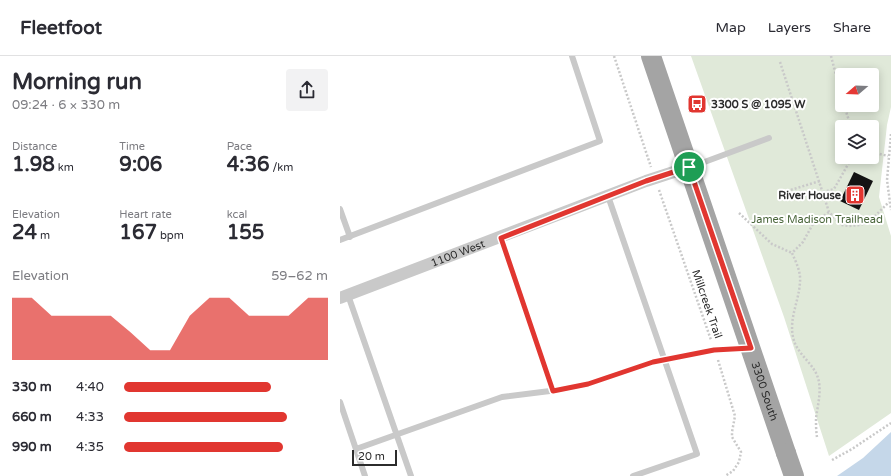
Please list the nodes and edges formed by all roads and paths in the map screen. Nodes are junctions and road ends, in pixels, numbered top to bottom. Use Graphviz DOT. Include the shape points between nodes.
graph roads {
  1 [pos="572,56"];
  2 [pos="614,56"];
  3 [pos="651,56"];
  4 [pos="831,56"];
  5 [pos="780,62"];
  6 [pos="835,71"];
  7 [pos="891,134"];
  8 [pos="768,138"];
  9 [pos="879,154"];
  10 [pos="888,156"];
  11 [pos="648,159"];
  12 [pos="848,164"];
  13 [pos="689,167"];
  14 [pos="820,180"];
  15 [pos="787,191"];
  16 [pos="823,192"];
  17 [pos="608,196"];
  18 [pos="662,200"];
  19 [pos="889,202"];
  20 [pos="340,209"];
  21 [pos="891,210"];
  22 [pos="829,212"];
  23 [pos="739,213"];
  24 [pos="350,237"];
  25 [pos="501,238"];
  26 [pos="340,240"];
  27 [pos="792,253"];
  28 [pos="344,296"];
  29 [pos="751,348"];
  30 [pos="714,350"];
  31 [pos="665,360"];
  32 [pos="553,391"];
  33 [pos="340,402"];
  34 [pos="891,423"];
  35 [pos="397,435"];
  36 [pos="817,437"];
  37 [pos="356,449"];
  38 [pos="832,460"];
  39 [pos="365,476"];
  40 [pos="411,476"];
  41 [pos="633,476"];
  42 [pos="725,476"];
  43 [pos="794,476"];
  1 -- 24 [label="lane" via="600,141"];
  2 -- 11 [label="path"];
  3 -- 13 [label="main road, 3300 South"];
  4 -- 6 [label="path"];
  5 -- 14 [label="path"];
  7 -- 10 [label="path"];
  8 -- 13 [label="lane"];
  9 -- 10 [label="path"];
  10 -- 19 [label="path"];
  12 -- 16 [label="path" via="834,188"];
  13 -- 17 [label="street, 1100 West"];
  13 -- 29 [label="main road, 3300 South"];
  14 -- 15 [label="path"];
  14 -- 16 [label="path"];
  16 -- 22 [label="path"];
  17 -- 25 [label="street, 1100 West"];
  17 -- 31 [label="lane"];
  18 -- 30 [label="path, Millcreek Trail"];
  19 -- 21 [label="path"];
  19 -- 22 [label="path" via="870,221 860,225 841,225"];
  20 -- 24 [label="lane"];
  22 -- 27 [label="path" via="813,224 803,242"];
  23 -- 27 [label="path" via="772,244"];
  24 -- 26 [label="lane"];
  25 -- 28 [label="street, 1100 West"];
  25 -- 32 [label="lane"];
  27 -- 36 [label="path" via="800,281 791,321 793,338 815,372 819,385"];
  28 -- 35 [label="lane"];
  29 -- 30 [label="lane"];
  29 -- 43 [label="main road, 3300 South, bridge"];
  30 -- 31 [label="lane"];
  30 -- 42 [label="path, Millcreek Trail" via="735,416 732,437 741,452 739,462 733,471"];
  31 -- 32 [label="lane" via="588,384"];
  31 -- 41 [label="lane" via="696,454"];
  32 -- 35 [label="lane" via="502,397"];
  33 -- 37 [label="lane"];
  34 -- 38 [label="path"];
  35 -- 37 [label="lane"];
  35 -- 40 [label="lane"];
  37 -- 39 [label="lane"];
}
